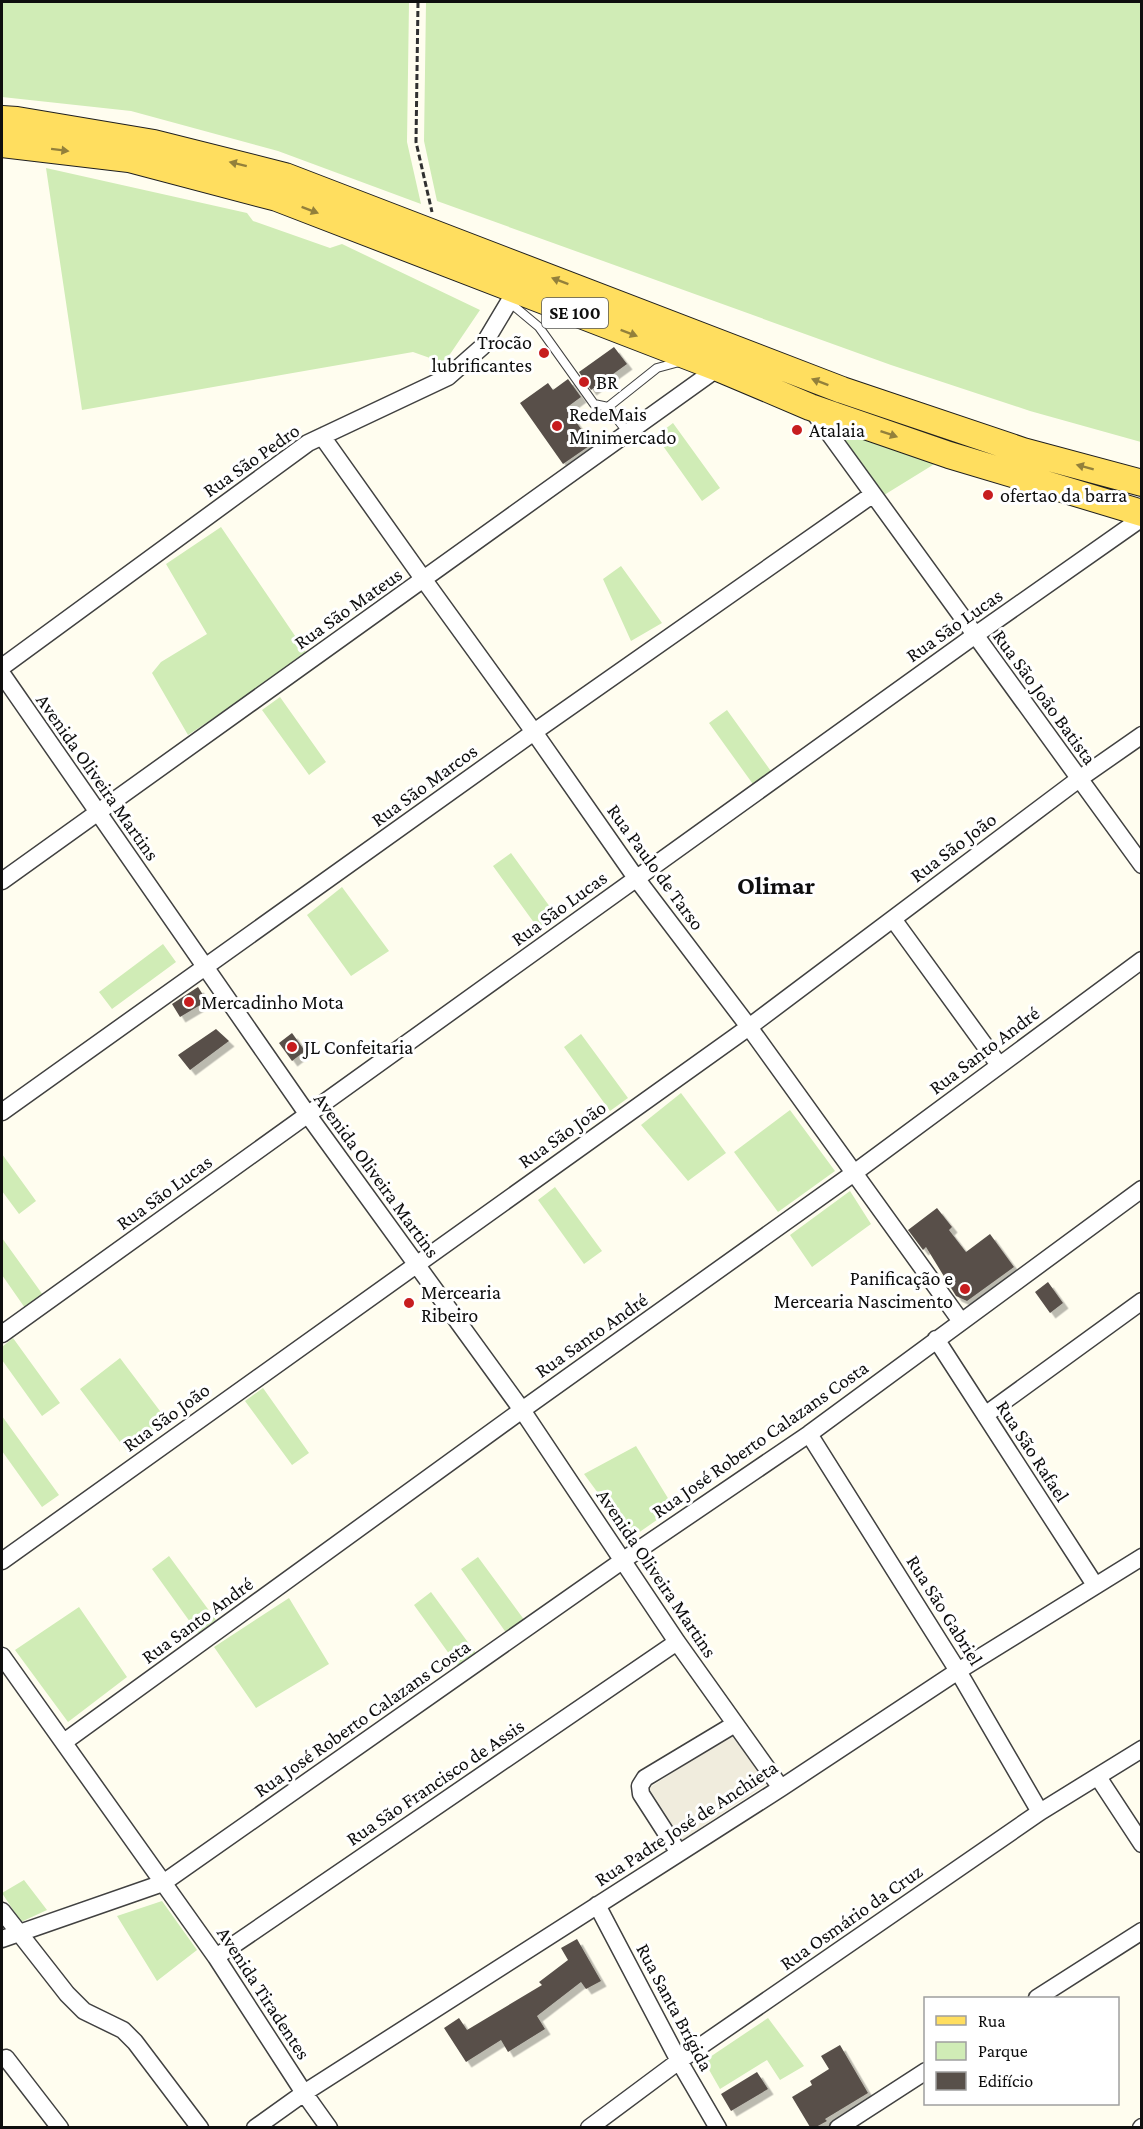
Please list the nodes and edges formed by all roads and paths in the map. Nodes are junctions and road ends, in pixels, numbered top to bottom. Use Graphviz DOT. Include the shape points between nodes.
graph roads {
  1 [pos="418,2"];
  2 [pos="2,119"];
  3 [pos="12,148"];
  4 [pos="272,185"];
  5 [pos="434,216"];
  6 [pos="513,296"];
  7 [pos="693,358"];
  8 [pos="718,368"];
  9 [pos="608,407"];
  10 [pos="810,407"];
  11 [pos="628,433"];
  12 [pos="325,435"];
  13 [pos="1142,483"];
  14 [pos="872,495"];
  15 [pos="1142,513"];
  16 [pos="1142,518"];
  17 [pos="424,580"];
  18 [pos="974,636"];
  19 [pos="2,667"];
  20 [pos="2,674"];
  21 [pos="534,732"];
  22 [pos="1142,735"];
  23 [pos="1079,779"];
  24 [pos="97,813"];
  25 [pos="1142,865"];
  26 [pos="636,878"];
  27 [pos="2,882"];
  28 [pos="893,919"];
  29 [pos="1142,960"];
  30 [pos="206,967"];
  31 [pos="749,1027"];
  32 [pos="999,1065"];
  33 [pos="2,1112"];
  34 [pos="308,1115"];
  35 [pos="854,1173"];
  36 [pos="1142,1189"];
  37 [pos="416,1264"];
  38 [pos="1142,1301"];
  39 [pos="960,1320"];
  40 [pos="2,1334"];
  41 [pos="936,1339"];
  42 [pos="522,1410"];
  43 [pos="985,1415"];
  44 [pos="809,1434"];
  45 [pos="1142,1557"];
  46 [pos="2,1561"];
  47 [pos="622,1561"];
  48 [pos="1095,1585"];
  49 [pos="677,1642"];
  50 [pos="3,1661"];
  51 [pos="958,1671"];
  52 [pos="735,1724"];
  53 [pos="64,1743"];
  54 [pos="1142,1749"];
  55 [pos="1098,1777"];
  56 [pos="780,1788"];
  57 [pos="1040,1812"];
  58 [pos="1142,1844"];
  59 [pos="679,1853"];
  60 [pos="163,1883"];
  61 [pos="597,1905"];
  62 [pos="2,1911"];
  63 [pos="1142,1931"];
  64 [pos="10,1936"];
  65 [pos="216,1957"];
  66 [pos="1039,1997"];
  67 [pos="6,2058"];
  68 [pos="679,2061"];
  69 [pos="924,2072"];
  70 [pos="304,2093"];
  71 [pos="60,2127"];
  72 [pos="200,2127"];
  73 [pos="255,2127"];
  74 [pos="329,2127"];
  75 [pos="589,2127"];
  76 [pos="718,2127"];
  77 [pos="838,2127"];
  1 -- 5 [label="path" via="416,142"];
  4 -- 2 [label="main road, SE 100, one-way" via="154,143"];
  3 -- 4 [label="main road, SE 100, one-way" via="129,159"];
  4 -- 6 [label="main road, SE 100, one-way" via="472,273"];
  13 -- 4 [label="main road, SE 100, one-way" via="1023,451 842,390 500,258"];
  6 -- 7 [label="main road, SE 100, one-way"];
  6 -- 9 [label="lane" via="594,404"];
  6 -- 12 [label="street, Rua São Pedro" via="482,347 448,377"];
  7 -- 8 [label="main road, SE 100"];
  7 -- 9 [label="lane" via="657,368"];
  8 -- 10 [label="main road, SE 100"];
  8 -- 11 [label="street, Rua São Mateus"];
  9 -- 11 [label="lane"];
  10 -- 14 [label="street, Rua São João Batista"];
  10 -- 15 [label="main road, SE 100, one-way" via="949,455"];
  11 -- 17 [label="street, Rua São Mateus"];
  12 -- 17 [label="street, Rua Paulo de Tarso" via="326,442"];
  12 -- 19 [label="street, Rua São Pedro" via="308,443"];
  14 -- 18 [label="street, Rua São João Batista"];
  14 -- 21 [label="street, Rua São Marcos"];
  16 -- 18 [label="street, Rua São Lucas"];
  17 -- 21 [label="street, Rua Paulo de Tarso"];
  17 -- 24 [label="street, Rua São Mateus"];
  18 -- 23 [label="street, Rua São João Batista"];
  18 -- 26 [label="street, Rua São Lucas"];
  20 -- 24 [label="street, Avenida Oliveira Martins"];
  21 -- 26 [label="street, Rua Paulo de Tarso"];
  21 -- 30 [label="street, Rua São Marcos"];
  22 -- 23 [label="street, Rua São João"];
  23 -- 25 [label="street, Rua São João Batista"];
  23 -- 28 [label="street, Rua São João"];
  24 -- 27 [label="street, Rua São Mateus"];
  24 -- 30 [label="street, Avenida Oliveira Martins"];
  26 -- 31 [label="street, Rua Paulo de Tarso"];
  26 -- 34 [label="street, Rua São Lucas"];
  28 -- 31 [label="street, Rua São João"];
  28 -- 32 [label="street"];
  29 -- 32 [label="street, Rua Santo André"];
  30 -- 33 [label="street, Rua São Marcos"];
  30 -- 34 [label="street, Avenida Oliveira Martins"];
  31 -- 35 [label="street, Rua Paulo de Tarso"];
  31 -- 37 [label="street, Rua São João"];
  32 -- 35 [label="street, Rua Santo André"];
  34 -- 37 [label="street, Avenida Oliveira Martins"];
  34 -- 40 [label="street, Rua São Lucas"];
  35 -- 39 [label="street, Rua Paulo de Tarso"];
  35 -- 42 [label="street, Rua Santo André"];
  36 -- 39 [label="street, Rua José Roberto Calazans Costa"];
  37 -- 42 [label="street, Avenida Oliveira Martins"];
  37 -- 46 [label="street, Rua São João"];
  38 -- 43 [label="street"];
  39 -- 41 [label="street, Rua José Roberto Calazans Costa"];
  41 -- 43 [label="street, Rua São Rafael"];
  41 -- 44 [label="street, Rua José Roberto Calazans Costa"];
  42 -- 47 [label="street, Avenida Oliveira Martins"];
  42 -- 53 [label="street, Rua Santo André"];
  43 -- 48 [label="street, Rua São Rafael"];
  44 -- 47 [label="street, Rua José Roberto Calazans Costa"];
  44 -- 51 [label="street, Rua São Gabriel"];
  45 -- 48 [label="street, Rua Padre José de Anchieta"];
  47 -- 49 [label="street, Avenida Oliveira Martins"];
  47 -- 60 [label="street, Rua José Roberto Calazans Costa"];
  48 -- 51 [label="street, Rua Padre José de Anchieta"];
  49 -- 52 [label="street, Avenida Oliveira Martins"];
  49 -- 65 [label="street, Rua São Francisco de Assis"];
  50 -- 53 [label="street, Avenida Tiradentes"];
  51 -- 56 [label="street, Rua Padre José de Anchieta"];
  51 -- 57 [label="street, Rua São Gabriel"];
  52 -- 56 [label="street, Avenida Oliveira Martins"];
  52 -- 59 [label="street" via="645,1778 640,1786 641,1794"];
  53 -- 60 [label="street, Avenida Tiradentes"];
  54 -- 55 [label="street, Rua Osmário da Cruz"];
  55 -- 57 [label="street, Rua Osmário da Cruz"];
  55 -- 58 [label="street"];
  56 -- 59 [label="street, Rua Padre José de Anchieta"];
  57 -- 68 [label="street, Rua Osmário da Cruz"];
  59 -- 61 [label="street, Rua Padre José de Anchieta"];
  60 -- 64 [label="street"];
  60 -- 65 [label="street, Avenida Tiradentes"];
  61 -- 68 [label="street, Rua Santa Brígida"];
  61 -- 70 [label="street, Rua Padre José de Anchieta"];
  62 -- 64 [label="street"];
  63 -- 66 [label="street"];
  64 -- 72 [label="street" via="84,2012 123,2030 135,2042"];
  65 -- 70 [label="street, Avenida Tiradentes"];
  67 -- 71 [label="street"];
  68 -- 75 [label="street, Rua Osmário da Cruz"];
  68 -- 76 [label="street, Rua Santa Brígida"];
  69 -- 77 [label="street"];
  70 -- 73 [label="street, Rua Padre José de Anchieta"];
  70 -- 74 [label="street, Avenida Tiradentes"];
}
